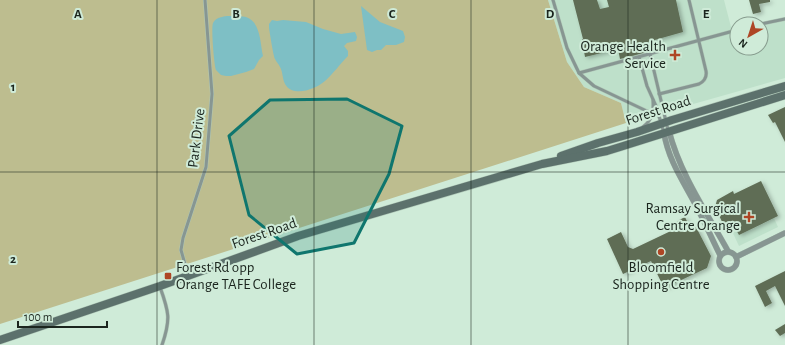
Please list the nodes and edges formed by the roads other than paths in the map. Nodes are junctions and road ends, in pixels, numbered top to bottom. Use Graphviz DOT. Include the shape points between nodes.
graph roads {
  1 [pos="205,0"];
  2 [pos="553,0"];
  3 [pos="689,0"];
  4 [pos="785,19"];
  5 [pos="769,22"];
  6 [pos="729,32"];
  7 [pos="699,40"];
  8 [pos="650,54"];
  9 [pos="639,57"];
  10 [pos="579,73"];
  11 [pos="785,86"];
  12 [pos="660,94"];
  13 [pos="785,95"];
  14 [pos="653,98"];
  15 [pos="653,114"];
  16 [pos="663,123"];
  17 [pos="637,132"];
  18 [pos="666,132"];
  19 [pos="542,164"];
  20 [pos="785,233"];
  21 [pos="728,251"];
  22 [pos="720,255"];
  23 [pos="736,257"];
  24 [pos="188,275"];
  25 [pos="160,286"];
  26 [pos="0,340"];
  27 [pos="162,345"];
  1 -- 24 [label="lane, Park Drive" via="212,94 206,168 182,238 181,250"];
  2 -- 10 [label="lane" via="567,48"];
  3 -- 7 [label="lane"];
  4 -- 5 [label="lane"];
  6 -- 7 [label="lane"];
  7 -- 8 [label="lane"];
  7 -- 12 [label="lane" via="707,73 704,80"];
  8 -- 9 [label="lane"];
  8 -- 12 [label="lane"];
  9 -- 10 [label="lane"];
  9 -- 14 [label="lane"];
  10 -- 15 [label="lane" via="594,86"];
  11 -- 16 [label="main road, Forest Road"];
  12 -- 16 [label="lane"];
  13 -- 18 [label="main road, Forest Road"];
  14 -- 15 [label="lane"];
  14 -- 16 [label="lane"];
  15 -- 17 [label="lane" via="648,124"];
  16 -- 17 [label="main road, Forest Road"];
  16 -- 18 [label="lane"];
  17 -- 19 [label="main road, Forest Road" via="598,143"];
  18 -- 19 [label="main road, Forest Road" via="607,152"];
  18 -- 21 [label="street" via="687,178"];
  18 -- 22 [label="street" via="665,143 673,164"];
  19 -- 24 [label="main road, Forest Road" via="298,236"];
  20 -- 23 [label="street"];
  21 -- 22 [label="street"];
  21 -- 23 [label="street"];
  22 -- 23 [label="street" via="719,264 722,269 728,270 736,266"];
  24 -- 25 [label="main road, Forest Road"];
  25 -- 26 [label="main road, Forest Road"];
  25 -- 27 [label="lane" via="168,309 167,331"];
}
